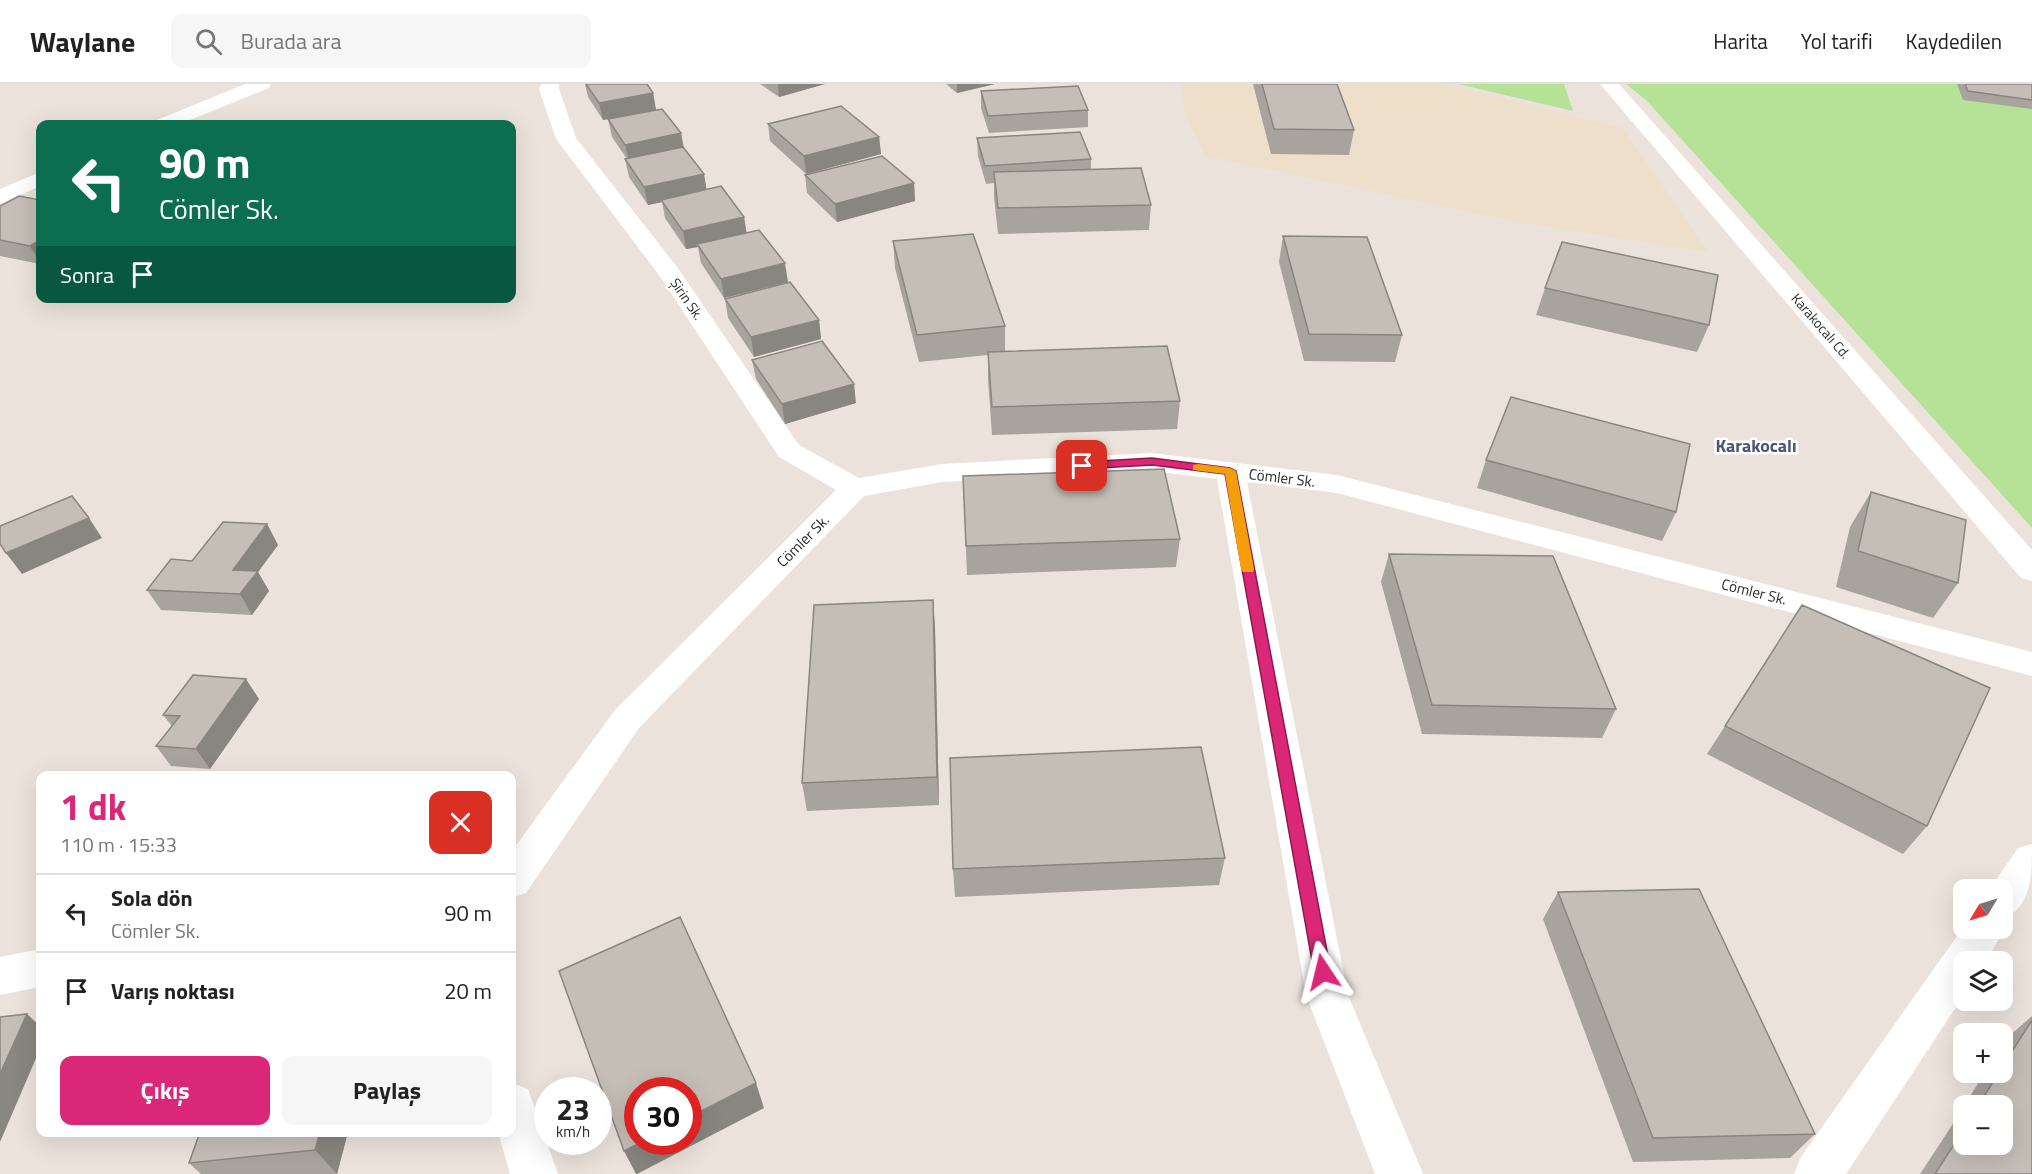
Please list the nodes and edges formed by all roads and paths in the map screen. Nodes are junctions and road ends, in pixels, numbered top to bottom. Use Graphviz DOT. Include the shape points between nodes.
graph roads {
  1 [pos="262,84"];
  2 [pos="550,84"];
  3 [pos="1609,84"];
  4 [pos="170,120"];
  5 [pos="36,180"];
  6 [pos="0,197"];
  7 [pos="1230,471"];
  8 [pos="855,488"];
  9 [pos="2032,570"];
  10 [pos="2032,664"];
  11 [pos="2032,860"];
  12 [pos="516,875"];
  13 [pos="2013,887"];
  14 [pos="1978,939"];
  15 [pos="36,970"];
  16 [pos="0,976"];
  17 [pos="516,1118"];
  18 [pos="534,1174"];
  19 [pos="1399,1174"];
  20 [pos="1818,1174"];
  1 -- 4 [label="street" via="200,101"];
  2 -- 8 [label="street, Şirin Sk." via="566,139 669,272 789,451"];
  3 -- 9 [label="street, Karakocalı Cd."];
  5 -- 6 [label="street"];
  7 -- 8 [label="street, Cömler Sk." via="1152,462 942,473"];
  7 -- 10 [label="street, Cömler Sk." via="1337,484"];
  7 -- 19 [label="street" via="1327,995"];
  8 -- 12 [label="street, Cömler Sk." via="627,719"];
  11 -- 13 [label="street"];
  14 -- 20 [label="street"];
  15 -- 16 [label="street"];
  17 -- 18 [label="street"];
}
